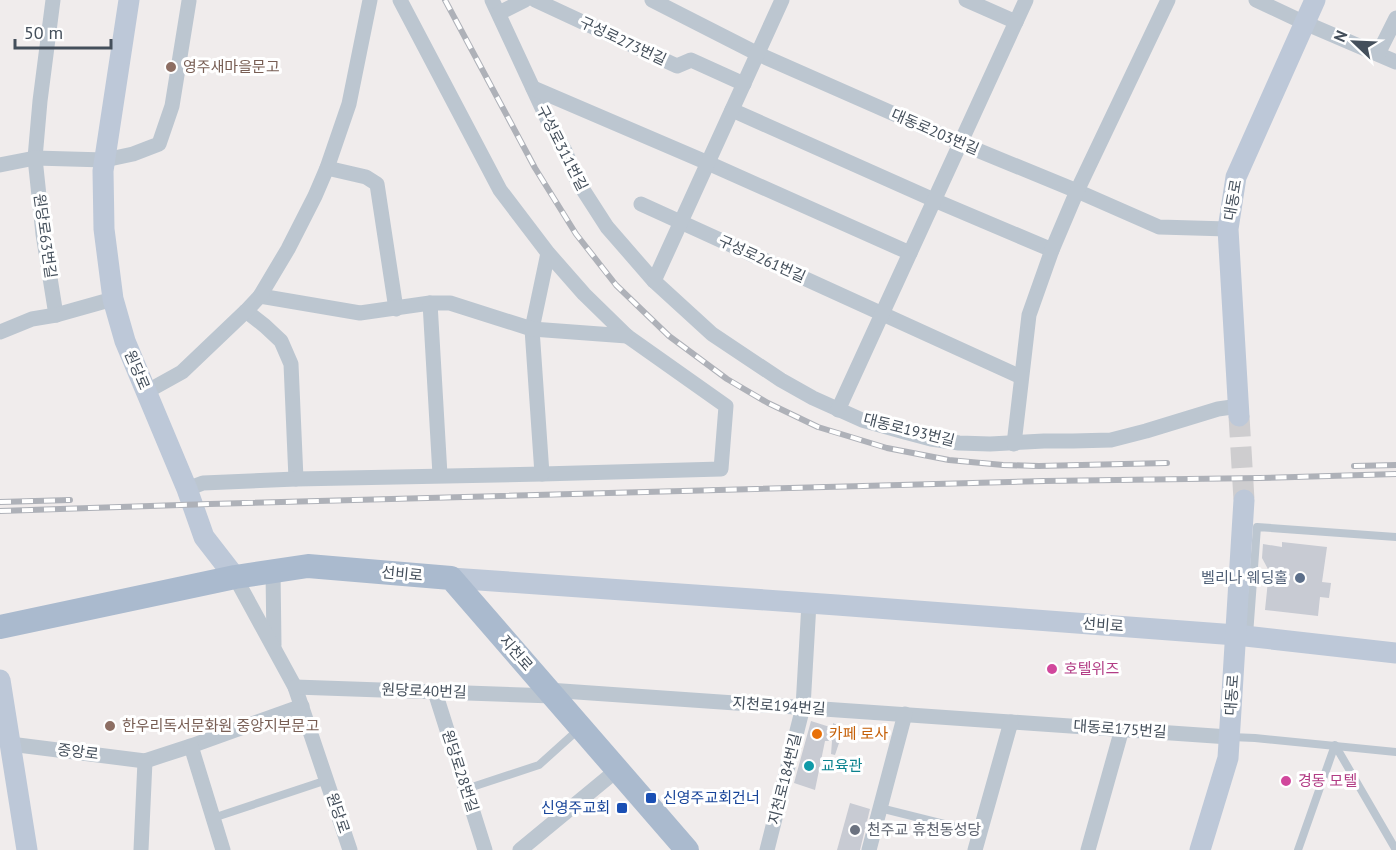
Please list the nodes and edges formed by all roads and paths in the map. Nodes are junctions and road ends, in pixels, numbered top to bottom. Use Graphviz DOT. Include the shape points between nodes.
graph roads {
  1 [pos="53,0"];
  2 [pos="129,0"];
  3 [pos="190,0"];
  4 [pos="370,0"];
  5 [pos="400,0"];
  6 [pos="525,0"];
  7 [pos="535,0"];
  8 [pos="652,0"];
  9 [pos="782,0"];
  10 [pos="966,0"];
  11 [pos="1026,0"];
  12 [pos="1168,0"];
  13 [pos="1256,0"];
  14 [pos="1315,0"];
  15 [pos="495,7"];
  16 [pos="1396,18"];
  17 [pos="1016,22"];
  18 [pos="1305,23"];
  19 [pos="758,54"];
  20 [pos="1378,54"];
  21 [pos="1396,62"];
  22 [pos="744,84"];
  23 [pos="533,88"];
  24 [pos="732,110"];
  25 [pos="960,143"];
  26 [pos="35,158"];
  27 [pos="105,160"];
  28 [pos="708,163"];
  29 [pos="0,165"];
  30 [pos="327,168"];
  31 [pos="1077,191"];
  32 [pos="934,200"];
  33 [pos="641,204"];
  34 [pos="681,222"];
  35 [pos="1228,229"];
  36 [pos="1052,250"];
  37 [pos="548,253"];
  38 [pos="910,253"];
  39 [pos="654,282"];
  40 [pos="260,296"];
  41 [pos="113,299"];
  42 [pos="430,303"];
  43 [pos="396,309"];
  44 [pos="246,311"];
  45 [pos="882,313"];
  46 [pos="56,315"];
  47 [pos="532,329"];
  48 [pos="0,332"];
  49 [pos="627,336"];
  50 [pos="1021,377"];
  51 [pos="146,392"];
  52 [pos="838,410"];
  53 [pos="1239,411"];
  54 [pos="1014,444"];
  55 [pos="542,474"];
  56 [pos="440,475"];
  57 [pos="296,479"];
  58 [pos="187,489"];
  59 [pos="1244,500"];
  60 [pos="1396,537"];
  61 [pos="273,571"];
  62 [pos="235,577"];
  63 [pos="451,578"];
  64 [pos="809,603"];
  65 [pos="0,627"];
  66 [pos="1242,636"];
  67 [pos="274,648"];
  68 [pos="1396,653"];
  69 [pos="0,680"];
  70 [pos="295,687"];
  71 [pos="435,692"];
  72 [pos="550,693"];
  73 [pos="302,706"];
  74 [pos="803,708"];
  75 [pos="905,714"];
  76 [pos="1011,722"];
  77 [pos="580,727"];
  78 [pos="1122,729"];
  79 [pos="1229,737"];
  80 [pos="10,744"];
  81 [pos="1335,745"];
  82 [pos="191,746"];
  83 [pos="1396,752"];
  84 [pos="145,761"];
  85 [pos="617,770"];
  86 [pos="327,780"];
  87 [pos="466,789"];
  88 [pos="880,808"];
  89 [pos="213,818"];
  90 [pos="980,833"];
  91 [pos="347,848"];
  92 [pos="690,848"];
  93 [pos="27,850"];
  94 [pos="141,850"];
  95 [pos="223,850"];
  96 [pos="485,850"];
  97 [pos="520,850"];
  98 [pos="767,850"];
  99 [pos="868,850"];
  100 [pos="975,850"];
  101 [pos="1088,850"];
  102 [pos="1200,850"];
  103 [pos="1298,850"];
  104 [pos="1396,850"];
  1 -- 26 [label="street, 원당로63번길"];
  2 -- 27 [label="main road, 원당로"];
  3 -- 27 [label="street" via="172,106 159,144"];
  4 -- 30 [label="street" via="349,104"];
  5 -- 37 [label="street" via="500,190"];
  6 -- 15 [label="street"];
  7 -- 22 [label="street, 구성로273번길" via="677,66 692,60"];
  8 -- 19 [label="street, 대동로203번길"];
  9 -- 19 [label="street"];
  10 -- 17 [label="street"];
  11 -- 17 [label="street"];
  12 -- 31 [label="street"];
  13 -- 18 [label="street"];
  14 -- 18 [label="main road, 대동로"];
  15 -- 23 [label="street, 구성로311번길"];
  16 -- 20 [label="street"];
  17 -- 25 [label="street"];
  18 -- 20 [label="street"];
  18 -- 35 [label="main road, 대동로" via="1236,177"];
  19 -- 22 [label="street"];
  19 -- 25 [label="street, 대동로203번길"];
  20 -- 21 [label="street"];
  22 -- 24 [label="street"];
  23 -- 28 [label="street"];
  23 -- 39 [label="street, 구성로311번길" via="583,191 607,227"];
  24 -- 28 [label="street"];
  24 -- 32 [label="street"];
  25 -- 31 [label="street, 대동로203번길"];
  25 -- 32 [label="street"];
  26 -- 27 [label="street"];
  26 -- 29 [label="street"];
  26 -- 46 [label="street, 원당로63번길"];
  27 -- 41 [label="main road, 원당로" via="104,229"];
  28 -- 34 [label="street"];
  28 -- 38 [label="street"];
  30 -- 40 [label="street" via="288,249"];
  30 -- 43 [label="street" via="366,177 377,184"];
  31 -- 35 [label="street, 대동로203번길" via="1159,227"];
  31 -- 36 [label="street"];
  32 -- 36 [label="street"];
  32 -- 38 [label="street"];
  33 -- 34 [label="street, 구성로261번길"];
  34 -- 39 [label="street"];
  34 -- 45 [label="street, 구성로261번길"];
  35 -- 53 [label="main road, 대동로"];
  36 -- 50 [label="street" via="1029,315"];
  37 -- 47 [label="street"];
  37 -- 49 [label="street"];
  38 -- 45 [label="street"];
  39 -- 52 [label="street, 대동로193번길" via="712,334 745,357"];
  40 -- 43 [label="street" via="360,313"];
  40 -- 44 [label="street"];
  41 -- 46 [label="street"];
  41 -- 51 [label="main road, 원당로"];
  42 -- 43 [label="street"];
  42 -- 47 [label="street" via="450,303"];
  42 -- 56 [label="street"];
  44 -- 51 [label="street" via="182,372"];
  44 -- 57 [label="street" via="281,341 291,364"];
  45 -- 50 [label="street, 구성로261번길"];
  45 -- 52 [label="street"];
  46 -- 48 [label="street" via="32,319"];
  47 -- 49 [label="street"];
  47 -- 55 [label="street"];
  49 -- 55 [label="street" via="726,406 721,469"];
  50 -- 54 [label="street"];
  51 -- 58 [label="main road, 원당로"];
  52 -- 54 [label="street, 대동로193번길" via="930,439"];
  53 -- 54 [label="street, 대동로193번길" via="1218,409 1111,440"];
  55 -- 56 [label="street"];
  56 -- 57 [label="street"];
  57 -- 58 [label="street" via="203,483"];
  58 -- 62 [label="main road, 원당로" via="204,537"];
  59 -- 66 [label="main road, 대동로"];
  60 -- 66 [label="lane" via="1257,527"];
  61 -- 62 [label="main road, 선비로"];
  61 -- 63 [label="main road, 선비로" via="308,566"];
  61 -- 67 [label="street"];
  62 -- 65 [label="main road, 선비로"];
  62 -- 67 [label="street, 원당로"];
  63 -- 64 [label="main road, 선비로"];
  63 -- 72 [label="main road, 지천로"];
  64 -- 66 [label="main road, 선비로"];
  64 -- 74 [label="street"];
  66 -- 68 [label="main road, 선비로"];
  66 -- 79 [label="main road, 대동로"];
  67 -- 70 [label="street, 원당로"];
  69 -- 80 [label="main road"];
  70 -- 71 [label="street, 원당로40번길"];
  70 -- 73 [label="street, 원당로"];
  71 -- 72 [label="street, 원당로40번길"];
  71 -- 87 [label="street, 원당로28번길"];
  72 -- 74 [label="street, 지천로194번길"];
  72 -- 77 [label="main road, 지천로"];
  73 -- 82 [label="street"];
  73 -- 86 [label="street, 원당로"];
  74 -- 75 [label="street, 지천로194번길"];
  74 -- 98 [label="street, 지천로184번길"];
  75 -- 76 [label="street, 지천로194번길"];
  75 -- 88 [label="street"];
  76 -- 78 [label="street, 대동로175번길"];
  76 -- 90 [label="street"];
  77 -- 85 [label="main road, 지천로"];
  77 -- 87 [label="lane" via="539,765"];
  78 -- 79 [label="street, 대동로175번길"];
  78 -- 101 [label="street"];
  79 -- 81 [label="lane"];
  79 -- 102 [label="main road, 대동로" via="1228,758"];
  80 -- 84 [label="street, 중앙로"];
  80 -- 93 [label="main road"];
  81 -- 83 [label="lane"];
  81 -- 103 [label="lane"];
  81 -- 104 [label="lane"];
  82 -- 84 [label="street"];
  82 -- 89 [label="street"];
  84 -- 94 [label="street"];
  85 -- 92 [label="main road, 지천로"];
  85 -- 97 [label="street"];
  86 -- 89 [label="lane, 원당로"];
  86 -- 91 [label="street, 원당로"];
  87 -- 96 [label="street, 원당로28번길"];
  88 -- 90 [label="lane"];
  88 -- 99 [label="street"];
  89 -- 95 [label="street"];
  90 -- 100 [label="street"];
}
